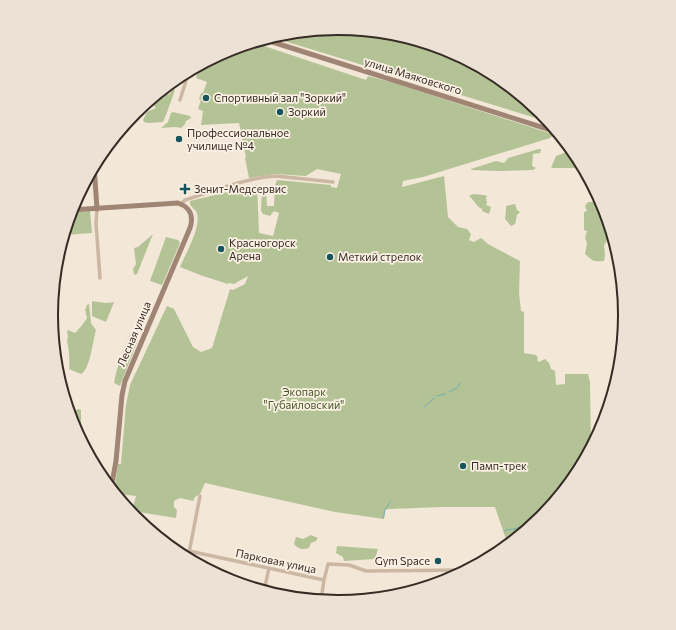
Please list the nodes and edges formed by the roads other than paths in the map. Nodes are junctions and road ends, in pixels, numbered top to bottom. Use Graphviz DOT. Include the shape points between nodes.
graph roads {
  1 [pos="274,43"];
  2 [pos="186,80"];
  3 [pos="180,100"];
  4 [pos="548,129"];
  5 [pos="95,177"];
  6 [pos="333,182"];
  7 [pos="181,204"];
  8 [pos="97,209"];
  9 [pos="78,210"];
  10 [pos="100,278"];
  11 [pos="112,481"];
  12 [pos="200,496"];
  13 [pos="189,551"];
  14 [pos="269,568"];
  15 [pos="453,570"];
  16 [pos="324,580"];
  17 [pos="265,585"];
  18 [pos="322,594"];
  1 -- 4 [label="street, улица Маяковского"];
  2 -- 3 [label="street"];
  5 -- 8 [label="street"];
  6 -- 7 [label="street" via="268,177 185,200"];
  7 -- 8 [label="street"];
  7 -- 11 [label="street, Лесная улица" via="188,208 192,224 125,381"];
  8 -- 9 [label="street"];
  8 -- 10 [label="street"];
  12 -- 13 [label="street"];
  13 -- 14 [label="street, Парковая улица"];
  14 -- 16 [label="street, Парковая улица"];
  14 -- 17 [label="street"];
  15 -- 16 [label="street, Парковая улица" via="366,571 349,565 328,564"];
  16 -- 18 [label="street"];
}
